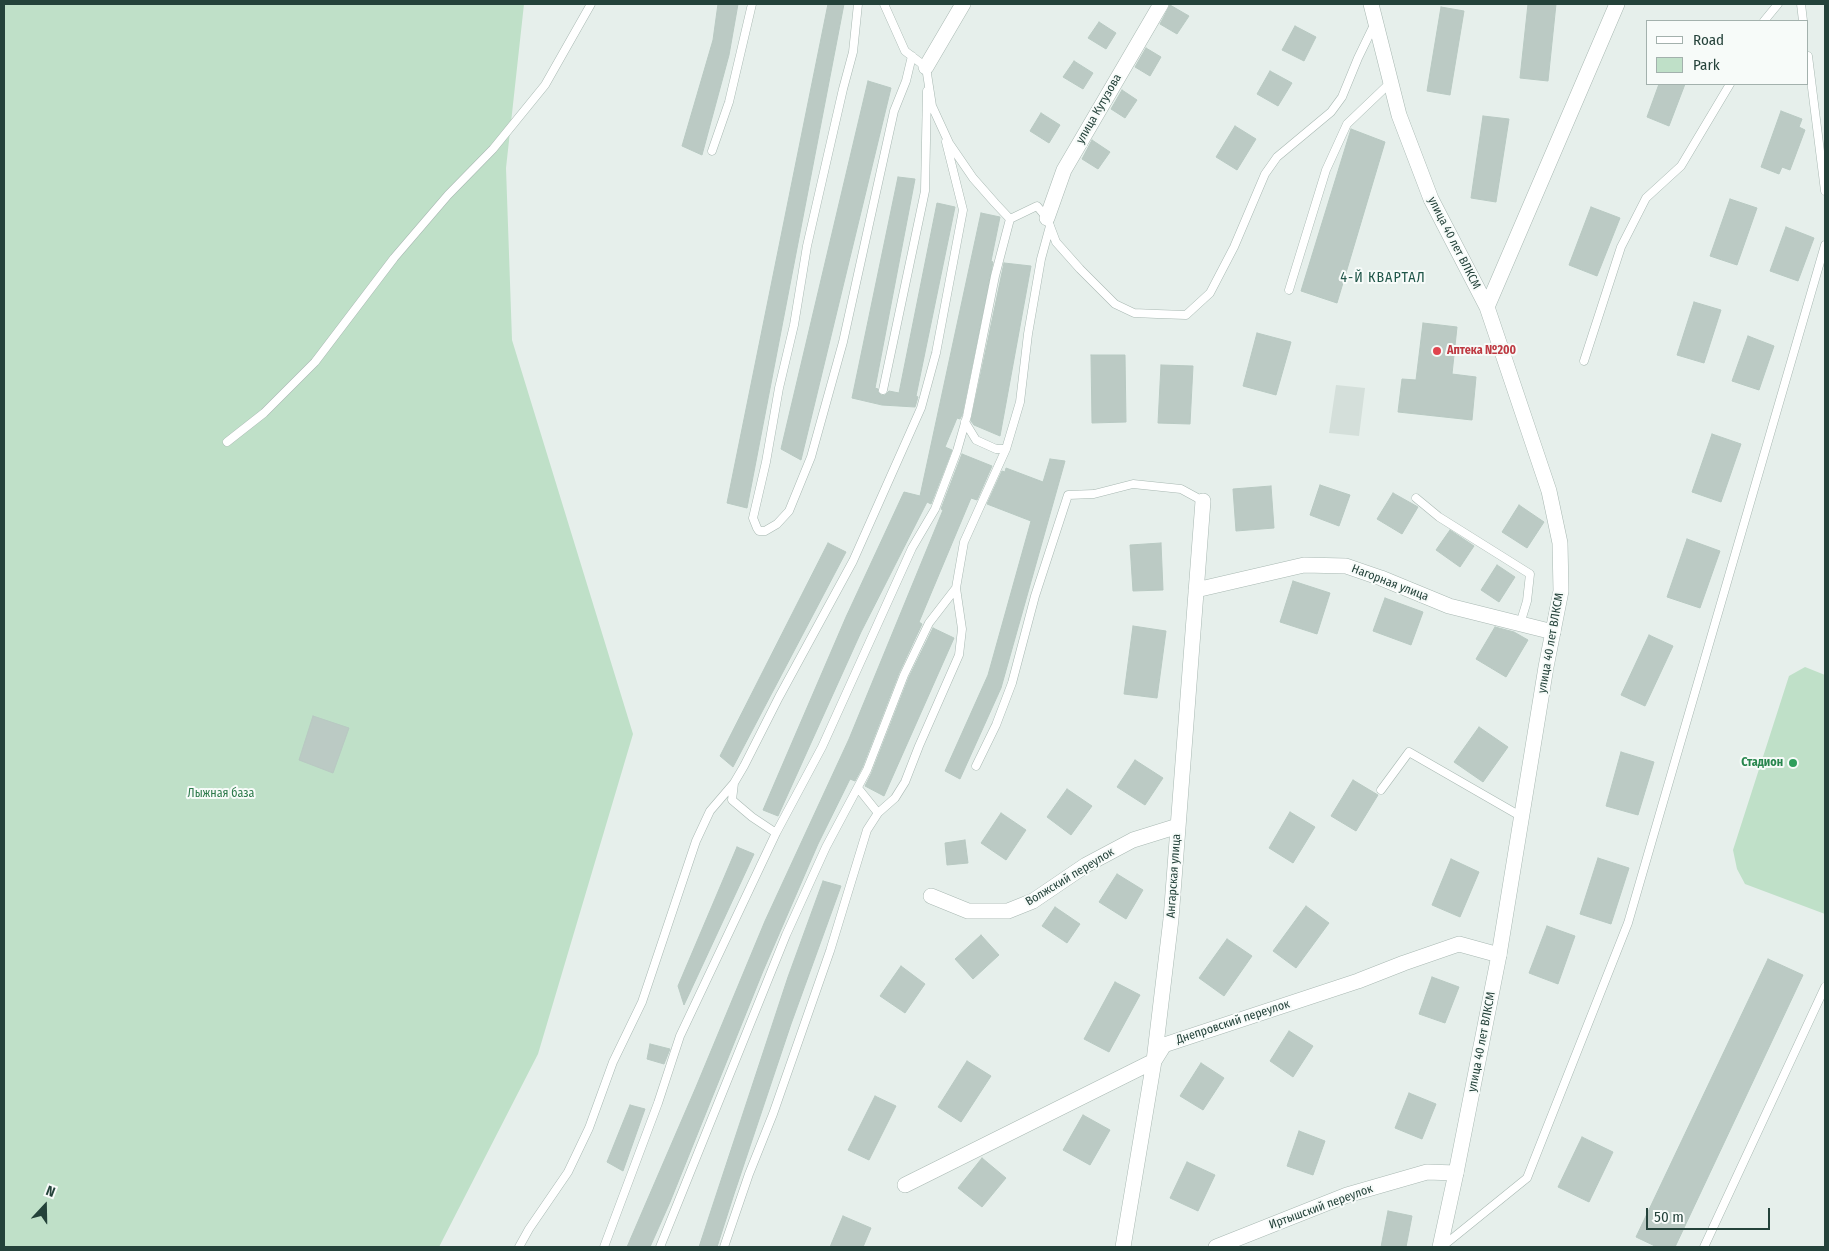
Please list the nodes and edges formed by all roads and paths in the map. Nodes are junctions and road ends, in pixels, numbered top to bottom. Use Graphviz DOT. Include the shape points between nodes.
graph roads {
  1 [pos="591,4"];
  2 [pos="752,4"];
  3 [pos="858,4"];
  4 [pos="884,4"];
  5 [pos="963,4"];
  6 [pos="1161,4"];
  7 [pos="1371,4"];
  8 [pos="1617,4"];
  9 [pos="1778,4"];
  10 [pos="1801,4"];
  11 [pos="1765,20"];
  12 [pos="1803,20"];
  13 [pos="1375,23"];
  14 [pos="912,56"];
  15 [pos="1809,64"];
  16 [pos="927,72"];
  17 [pos="1390,83"];
  18 [pos="1729,85"];
  19 [pos="941,126"];
  20 [pos="712,151"];
  21 [pos="1825,191"];
  22 [pos="1010,219"];
  23 [pos="1048,222"];
  24 [pos="1825,245"];
  25 [pos="1289,290"];
  26 [pos="1487,307"];
  27 [pos="1584,361"];
  28 [pos="883,390"];
  29 [pos="965,422"];
  30 [pos="227,442"];
  31 [pos="1006,449"];
  32 [pos="1416,498"];
  33 [pos="1203,502"];
  34 [pos="956,588"];
  35 [pos="1196,590"];
  36 [pos="1520,624"];
  37 [pos="1553,632"];
  38 [pos="976,766"];
  39 [pos="734,783"];
  40 [pos="858,788"];
  41 [pos="1381,790"];
  42 [pos="878,813"];
  43 [pos="1522,817"];
  44 [pos="1178,826"];
  45 [pos="776,833"];
  46 [pos="931,896"];
  47 [pos="1499,955"];
  48 [pos="1825,987"];
  49 [pos="1154,1061"];
  50 [pos="1456,1173"];
  51 [pos="905,1185"];
  52 [pos="519,1247"];
  53 [pos="604,1247"];
  54 [pos="660,1247"];
  55 [pos="724,1247"];
  56 [pos="1122,1247"];
  57 [pos="1216,1247"];
  58 [pos="1440,1247"];
  59 [pos="1704,1247"];
  1 -- 30 [label="lane" via="545,85 493,149 394,258 315,362 264,413"];
  2 -- 20 [label="lane" via="729,102"];
  3 -- 14 [label="lane" via="853,52 807,246 794,326 753,518 760,531 777,524 788,511 810,457 843,342 894,111"];
  4 -- 14 [label="lane" via="905,51"];
  5 -- 16 [label="street"];
  6 -- 23 [label="street, улица Кутузова" via="1064,170"];
  7 -- 13 [label="street, улица 40 лет ВЛКСМ"];
  8 -- 26 [label="street"];
  9 -- 11 [label="lane"];
  10 -- 12 [label="lane"];
  13 -- 17 [label="street, улица 40 лет ВЛКСМ"];
  13 -- 23 [label="lane" via="1342,97 1331,112 1277,156 1265,174 1210,293 1186,315 1134,313 1115,304 1056,242"];
  14 -- 16 [label="lane"];
  15 -- 21 [label="lane"];
  16 -- 19 [label="lane" via="932,106"];
  16 -- 28 [label="lane" via="925,191"];
  17 -- 25 [label="lane" via="1347,124 1326,170"];
  17 -- 26 [label="street, улица 40 лет ВЛКСМ" via="1398,115 1430,199"];
  18 -- 27 [label="lane" via="1681,166 1646,198 1622,247"];
  19 -- 22 [label="lane" via="973,178"];
  19 -- 39 [label="lane" via="963,210 936,353 921,408 853,562"];
  22 -- 23 [label="lane" via="1037,206"];
  22 -- 29 [label="lane"];
  23 -- 31 [label="lane" via="1028,334 1020,402"];
  24 -- 58 [label="lane" via="1628,923 1527,1178"];
  26 -- 37 [label="street, улица 40 лет ВЛКСМ" via="1549,491 1560,543 1561,591"];
  29 -- 31 [label="lane" via="976,440 996,450"];
  29 -- 45 [label="lane" via="935,509 912,548 822,747"];
  31 -- 34 [label="lane" via="964,542"];
  32 -- 36 [label="lane" via="1439,517 1530,574"];
  33 -- 35 [label="street, Ангарская улица"];
  33 -- 38 [label="lane" via="1180,489 1133,484 1094,494 1068,495 1035,596 1012,683"];
  34 -- 40 [label="lane" via="929,623"];
  34 -- 42 [label="lane" via="962,629 958,655 905,782 895,798"];
  35 -- 36 [label="street, Нагорная улица" via="1304,565 1346,566 1449,606"];
  35 -- 44 [label="street, Ангарская улица"];
  36 -- 37 [label="street, Нагорная улица"];
  37 -- 43 [label="street, улица 40 лет ВЛКСМ"];
  39 -- 45 [label="lane" via="732,800"];
  39 -- 52 [label="lane" via="710,810 696,841 642,1002 613,1062 589,1128 568,1172"];
  40 -- 42 [label="lane"];
  40 -- 54 [label="lane" via="826,847 786,935"];
  41 -- 43 [label="lane" via="1409,752"];
  42 -- 55 [label="lane" via="867,830 830,951"];
  43 -- 47 [label="street, улица 40 лет ВЛКСМ"];
  44 -- 46 [label="street, Волжский переулок" via="1133,840 1086,865 1033,901 1008,911 968,911"];
  44 -- 49 [label="street, Ангарская улица"];
  45 -- 53 [label="lane" via="680,1036"];
  47 -- 49 [label="street, Днепровский переулок" via="1459,944 1358,982 1164,1045"];
  47 -- 50 [label="street, улица 40 лет ВЛКСМ"];
  48 -- 59 [label="lane"];
  49 -- 51 [label="street, Днепровский переулок"];
  49 -- 56 [label="street, Ангарская улица"];
  50 -- 57 [label="street, Иртышский переулок" via="1427,1172 1347,1195"];
  50 -- 58 [label="street, улица 40 лет ВЛКСМ"];
}
